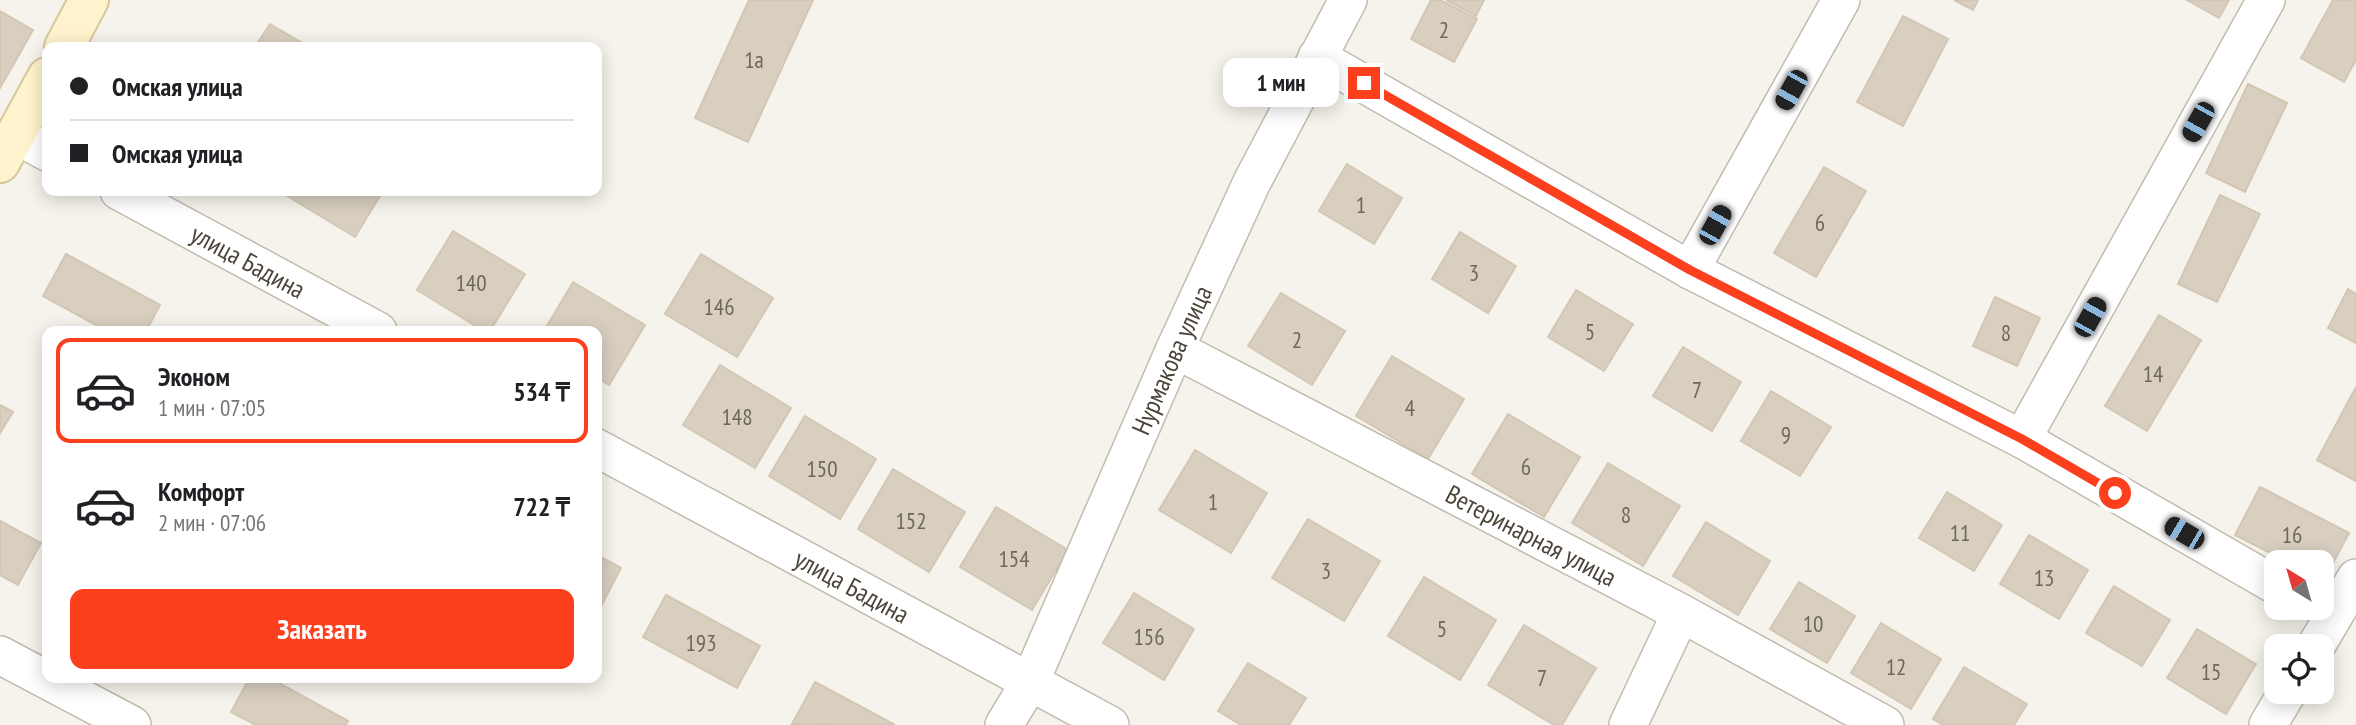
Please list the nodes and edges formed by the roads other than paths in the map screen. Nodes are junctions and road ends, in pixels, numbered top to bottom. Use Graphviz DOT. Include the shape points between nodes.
graph roads {
  1 [pos="89,0"];
  2 [pos="1348,0"];
  3 [pos="1841,0"];
  4 [pos="2266,0"];
  5 [pos="67,42"];
  6 [pos="1317,57"];
  7 [pos="42,89"];
  8 [pos="16,144"];
  9 [pos="128,196"];
  10 [pos="1690,270"];
  11 [pos="370,326"];
  12 [pos="1175,349"];
  13 [pos="2022,439"];
  14 [pos="602,451"];
  15 [pos="2356,578"];
  16 [pos="2264,579"];
  17 [pos="1681,613"];
  18 [pos="2320,624"];
  19 [pos="0,655"];
  20 [pos="42,677"];
  21 [pos="1030,682"];
  22 [pos="53,683"];
  23 [pos="2280,704"];
  24 [pos="132,725"];
  25 [pos="1004,725"];
  26 [pos="1110,725"];
  27 [pos="1628,725"];
  28 [pos="1885,725"];
  29 [pos="2268,725"];
  1 -- 5 [label="main road"];
  2 -- 6 [label="street, Нурмакова улица"];
  3 -- 10 [label="street"];
  4 -- 13 [label="street"];
  6 -- 10 [label="street"];
  6 -- 12 [label="street, Нурмакова улица" via="1252,182"];
  7 -- 8 [label="main road"];
  9 -- 11 [label="street, улица Бадина"];
  10 -- 13 [label="street"];
  12 -- 17 [label="street, Ветеринарная улица"];
  12 -- 21 [label="street, Нурмакова улица"];
  13 -- 16 [label="street"];
  14 -- 21 [label="street, улица Бадина"];
  15 -- 18 [label="street"];
  17 -- 27 [label="street"];
  17 -- 28 [label="street, Ветеринарная улица"];
  19 -- 20 [label="street"];
  21 -- 25 [label="street, Нурмакова улица"];
  21 -- 26 [label="street, улица Бадина"];
  22 -- 24 [label="street"];
  23 -- 29 [label="street"];
}
